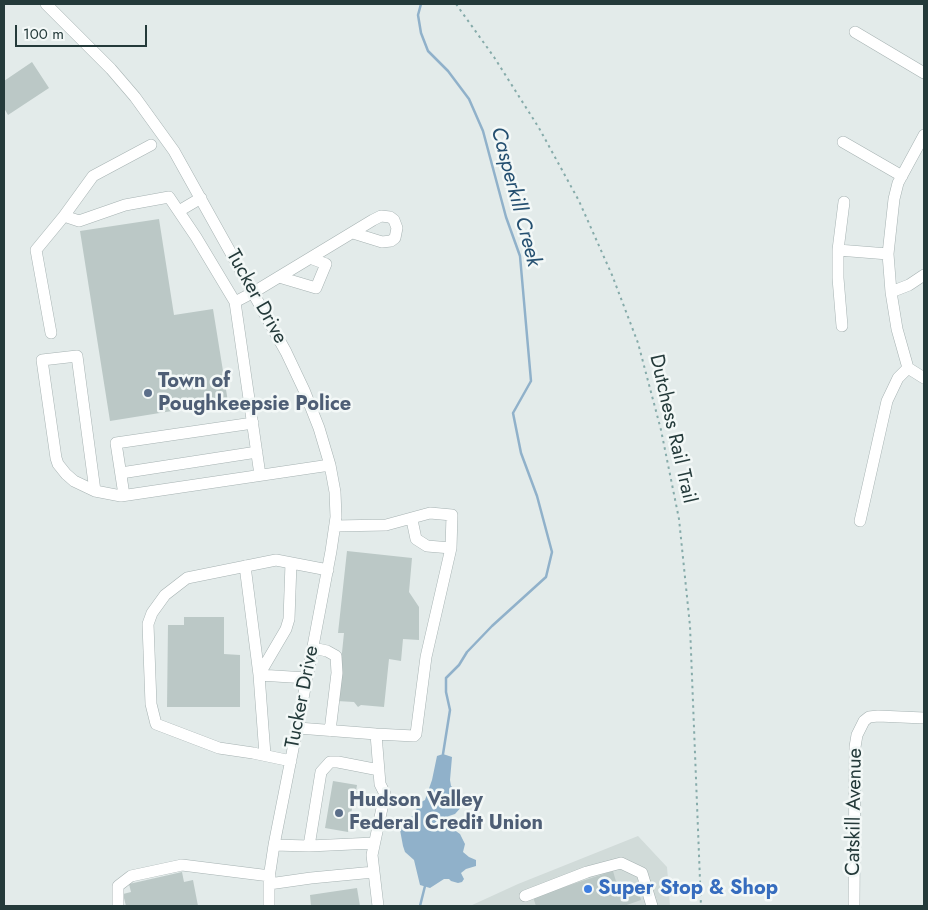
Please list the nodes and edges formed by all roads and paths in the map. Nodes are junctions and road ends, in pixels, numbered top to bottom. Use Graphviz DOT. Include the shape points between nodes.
graph roads {
  1 [pos="46,4"];
  2 [pos="456,4"];
  3 [pos="854,32"];
  4 [pos="924,73"];
  5 [pos="924,135"];
  6 [pos="843,142"];
  7 [pos="151,145"];
  8 [pos="902,176"];
  9 [pos="201,198"];
  10 [pos="844,202"];
  11 [pos="179,210"];
  12 [pos="64,216"];
  13 [pos="352,233"];
  14 [pos="838,250"];
  15 [pos="888,254"];
  16 [pos="310,258"];
  17 [pos="924,275"];
  18 [pos="279,277"];
  19 [pos="254,292"];
  20 [pos="891,292"];
  21 [pos="235,302"];
  22 [pos="842,326"];
  23 [pos="51,333"];
  24 [pos="908,368"];
  25 [pos="924,378"];
  26 [pos="253,423"];
  27 [pos="257,452"];
  28 [pos="330,465"];
  29 [pos="121,473"];
  30 [pos="260,475"];
  31 [pos="95,491"];
  32 [pos="124,495"];
  33 [pos="412,520"];
  34 [pos="860,521"];
  35 [pos="335,526"];
  36 [pos="451,548"];
  37 [pos="291,563"];
  38 [pos="245,566"];
  39 [pos="328,570"];
  40 [pos="313,648"];
  41 [pos="259,675"];
  42 [pos="307,678"];
  43 [pos="924,718"];
  44 [pos="298,728"];
  45 [pos="330,731"];
  46 [pos="376,734"];
  47 [pos="265,755"];
  48 [pos="291,761"];
  49 [pos="379,770"];
  50 [pos="374,843"];
  51 [pos="274,845"];
  52 [pos="309,846"];
  53 [pos="374,872"];
  54 [pos="269,880"];
  55 [pos="524,896"];
  56 [pos="118,906"];
  57 [pos="269,906"];
  58 [pos="378,906"];
  59 [pos="652,906"];
  60 [pos="701,906"];
  61 [pos="854,906"];
  1 -- 9 [label="street, Tucker Drive" via="136,97 174,151"];
  2 -- 60 [label="path, Dutchess Rail Trail" via="539,128 579,201 638,343 661,430 679,519 690,626"];
  3 -- 4 [label="street"];
  5 -- 8 [label="street"];
  6 -- 8 [label="street"];
  7 -- 12 [label="street" via="93,176"];
  8 -- 15 [label="street" via="894,199"];
  9 -- 11 [label="street"];
  9 -- 19 [label="street, Tucker Drive"];
  10 -- 14 [label="street"];
  11 -- 12 [label="street" via="169,197 125,205 79,221"];
  11 -- 21 [label="street"];
  12 -- 23 [label="street" via="36,250"];
  13 -- 16 [label="street"];
  14 -- 15 [label="street"];
  14 -- 22 [label="street"];
  15 -- 20 [label="street"];
  16 -- 18 [label="street"];
  16 -- 18 [label="street" via="326,264 316,288"];
  17 -- 20 [label="street"];
  18 -- 19 [label="street"];
  19 -- 21 [label="street"];
  19 -- 28 [label="street, Tucker Drive" via="304,390"];
  20 -- 24 [label="street"];
  21 -- 26 [label="street"];
  24 -- 25 [label="street"];
  24 -- 34 [label="street" via="898,378 887,401"];
  26 -- 27 [label="street"];
  26 -- 29 [label="street" via="116,443"];
  27 -- 29 [label="street"];
  27 -- 30 [label="street"];
  28 -- 30 [label="street"];
  28 -- 35 [label="street, Tucker Drive" via="336,492"];
  29 -- 32 [label="street"];
  30 -- 32 [label="street"];
  31 -- 31 [label="street" via="74,481 58,464 42,360 77,356"];
  31 -- 32 [label="street"];
  33 -- 35 [label="street" via="386,525"];
  33 -- 36 [label="street" via="416,539 427,546"];
  33 -- 36 [label="street" via="430,514 452,515"];
  35 -- 39 [label="street, Tucker Drive"];
  36 -- 46 [label="street" via="426,657 416,734"];
  37 -- 38 [label="street" via="276,560"];
  37 -- 39 [label="street"];
  37 -- 41 [label="street" via="289,620"];
  38 -- 41 [label="street"];
  38 -- 47 [label="street" via="187,578 165,595 152,613 148,624 151,704 156,724 218,748"];
  39 -- 40 [label="street, Tucker Drive"];
  40 -- 42 [label="street, Tucker Drive"];
  40 -- 45 [label="street" via="336,656"];
  41 -- 42 [label="street"];
  41 -- 47 [label="street"];
  42 -- 44 [label="street, Tucker Drive"];
  43 -- 61 [label="street, Catskill Avenue" via="870,717 864,721 857,736"];
  44 -- 45 [label="street"];
  44 -- 48 [label="street, Tucker Drive"];
  45 -- 46 [label="street"];
  46 -- 49 [label="street"];
  47 -- 48 [label="street"];
  48 -- 51 [label="street, Tucker Drive"];
  49 -- 50 [label="street" via="385,794"];
  49 -- 52 [label="street" via="338,762 325,766 321,772"];
  50 -- 52 [label="street"];
  50 -- 53 [label="street"];
  51 -- 52 [label="street"];
  51 -- 54 [label="street, Tucker Drive"];
  53 -- 54 [label="street"];
  53 -- 58 [label="street"];
  54 -- 56 [label="street" via="182,865 131,876 118,886"];
  54 -- 57 [label="street, Tucker Drive"];
  55 -- 59 [label="street" via="621,862 642,873"];
}
